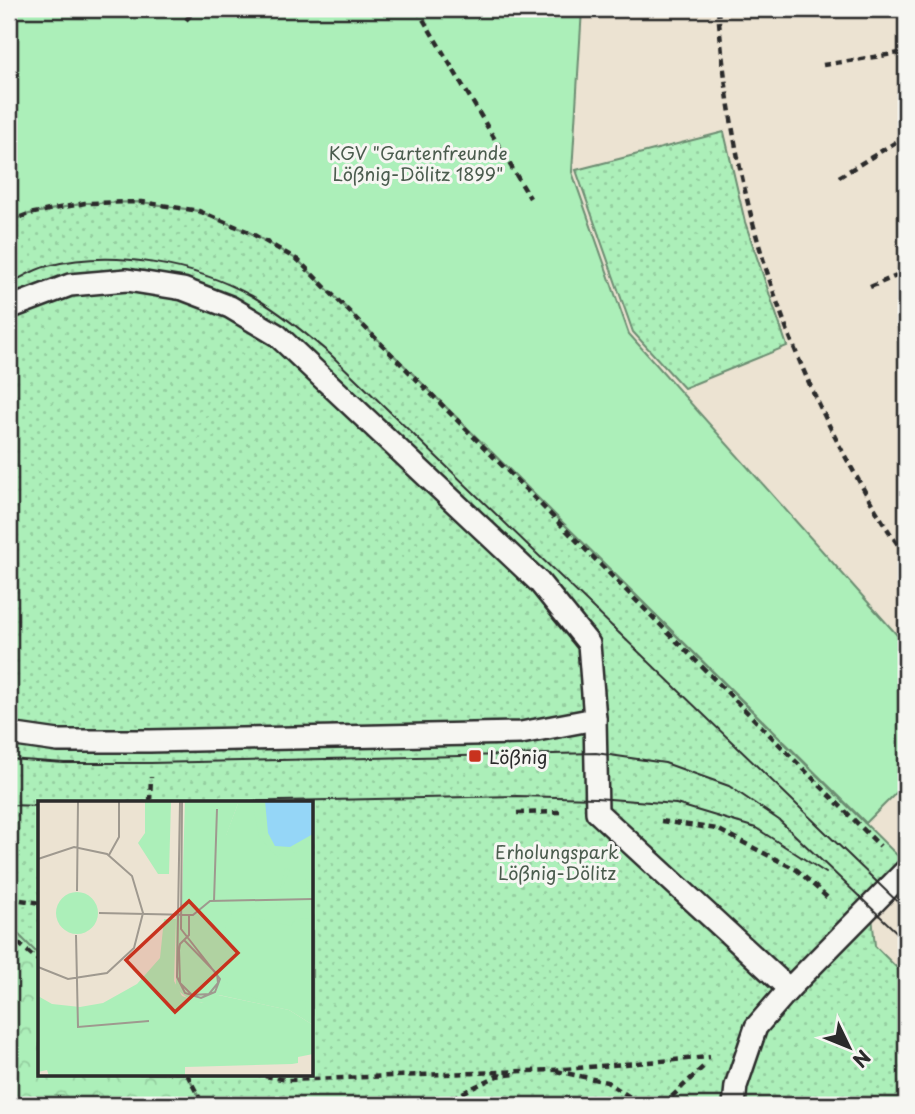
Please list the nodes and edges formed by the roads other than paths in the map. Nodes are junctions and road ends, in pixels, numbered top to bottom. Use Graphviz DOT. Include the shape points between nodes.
graph roads {
  1 [pos="9,308"];
  2 [pos="595,719"];
  3 [pos="9,734"];
  4 [pos="905,871"];
  5 [pos="789,989"];
  6 [pos="734,1105"];
  1 -- 2 [label="lane" via="70,285 127,280 183,289 230,307 277,335 539,582 589,644"];
  2 -- 3 [label="lane" via="522,733 124,741 58,741"];
  2 -- 5 [label="lane" via="597,812"];
  4 -- 5 [label="lane"];
  5 -- 6 [label="lane" via="755,1027"];
}
